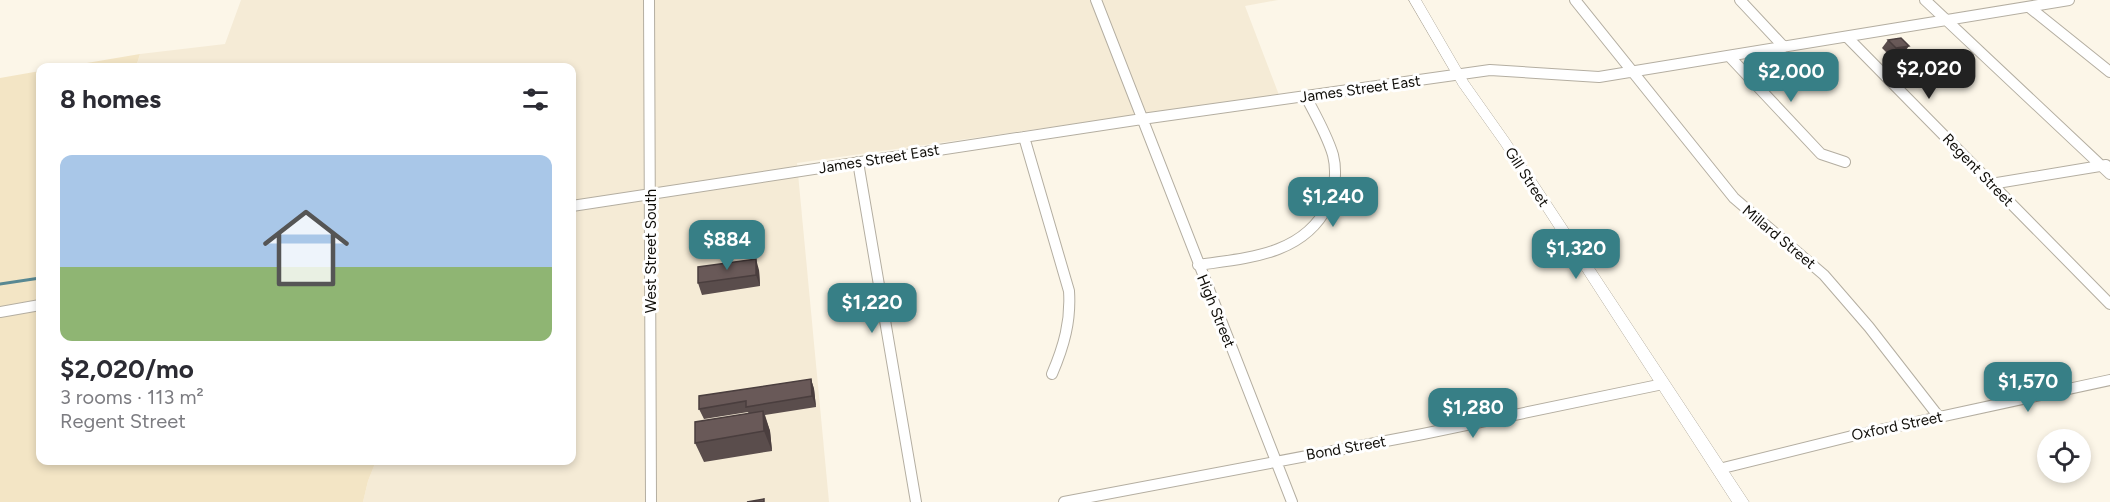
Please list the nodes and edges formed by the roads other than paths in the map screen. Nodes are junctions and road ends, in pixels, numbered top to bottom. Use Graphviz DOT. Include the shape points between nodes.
graph roads {
  1 [pos="649,0"];
  2 [pos="1096,0"];
  3 [pos="1415,0"];
  4 [pos="1575,0"];
  5 [pos="1740,0"];
  6 [pos="1925,0"];
  7 [pos="2069,0"];
  8 [pos="2029,7"];
  9 [pos="1946,20"];
  10 [pos="1847,37"];
  11 [pos="1784,47"];
  12 [pos="1729,56"];
  13 [pos="1631,72"];
  14 [pos="2110,72"];
  15 [pos="1458,75"];
  16 [pos="1306,97"];
  17 [pos="1142,120"];
  18 [pos="1024,137"];
  19 [pos="858,162"];
  20 [pos="1845,162"];
  21 [pos="2106,165"];
  22 [pos="2110,174"];
  23 [pos="1991,184"];
  24 [pos="651,194"];
  25 [pos="576,205"];
  26 [pos="1198,265"];
  27 [pos="2110,304"];
  28 [pos="36,306"];
  29 [pos="0,312"];
  30 [pos="1052,374"];
  31 [pos="2110,380"];
  32 [pos="1663,384"];
  33 [pos="1939,417"];
  34 [pos="1276,462"];
  35 [pos="1719,469"];
  36 [pos="651,502"];
  37 [pos="916,502"];
  38 [pos="1064,502"];
  39 [pos="1292,502"];
  40 [pos="1741,502"];
  1 -- 24 [label="street, West Street South"];
  2 -- 17 [label="street, High Street"];
  3 -- 15 [label="main road, Gill Street"];
  4 -- 13 [label="street, Millard Street"];
  5 -- 11 [label="street"];
  6 -- 9 [label="street"];
  7 -- 8 [label="street, James Street East"];
  8 -- 9 [label="street, James Street East"];
  8 -- 14 [label="street"];
  9 -- 10 [label="street, James Street East"];
  9 -- 21 [label="street"];
  10 -- 11 [label="street, James Street East"];
  10 -- 23 [label="street, Regent Street"];
  11 -- 12 [label="street, James Street East"];
  12 -- 13 [label="street, James Street East"];
  12 -- 20 [label="street" via="1821,154"];
  13 -- 15 [label="street, James Street East" via="1582,77 1513,69"];
  13 -- 33 [label="street, Millard Street" via="1734,198 1824,275"];
  15 -- 16 [label="street, James Street East"];
  15 -- 32 [label="main road, Gill Street"];
  16 -- 17 [label="street, James Street East"];
  16 -- 26 [label="street" via="1329,144 1335,168 1326,214 1310,234 1285,249"];
  17 -- 18 [label="street, James Street East"];
  17 -- 26 [label="street, High Street"];
  18 -- 19 [label="street, James Street East"];
  18 -- 30 [label="street" via="1072,313"];
  19 -- 24 [label="street, James Street East"];
  19 -- 37 [label="street"];
  21 -- 22 [label="street"];
  21 -- 23 [label="street"];
  23 -- 27 [label="street, Regent Street"];
  24 -- 25 [label="street, James Street East"];
  24 -- 36 [label="street, West Street South"];
  26 -- 34 [label="street, High Street"];
  28 -- 29 [label="street"];
  31 -- 33 [label="street, Oxford Street"];
  32 -- 34 [label="street, Bond Street"];
  32 -- 35 [label="main road, Gill Street"];
  33 -- 35 [label="street, Oxford Street"];
  34 -- 38 [label="street, Bond Street"];
  34 -- 39 [label="street, High Street"];
  35 -- 40 [label="main road, Gill Street"];
}
